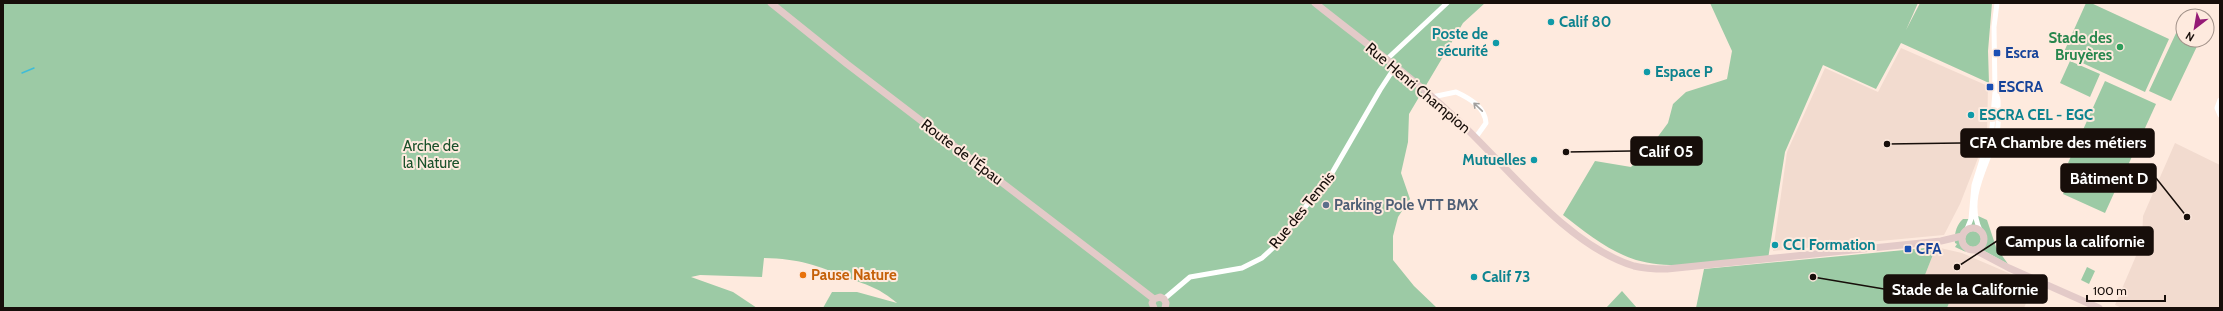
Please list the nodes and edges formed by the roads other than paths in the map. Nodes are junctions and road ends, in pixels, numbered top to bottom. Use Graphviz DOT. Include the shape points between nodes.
graph roads {
  1 [pos="771,3"];
  2 [pos="1315,3"];
  3 [pos="1447,3"];
  4 [pos="1998,3"];
  5 [pos="1386,60"];
  6 [pos="1395,67"];
  7 [pos="1995,92"];
  8 [pos="1446,93"];
  9 [pos="1432,97"];
  10 [pos="2220,100"];
  11 [pos="1443,106"];
  12 [pos="2220,115"];
  13 [pos="1476,137"];
  14 [pos="1967,229"];
  15 [pos="1980,230"];
  16 [pos="1962,236"];
  17 [pos="1941,241"];
  18 [pos="1984,243"];
  19 [pos="1965,246"];
  20 [pos="1975,250"];
  21 [pos="1998,262"];
  22 [pos="1154,299"];
  23 [pos="1164,299"];
  24 [pos="1154,308"];
  25 [pos="1164,308"];
  26 [pos="2099,308"];
  1 -- 22 [label="street, Route de l'Épau"];
  2 -- 5 [label="street, Rue Henri Champion"];
  3 -- 5 [label="street"];
  4 -- 7 [label="street" via="1993,44"];
  5 -- 6 [label="street, Rue Henri Champion"];
  6 -- 9 [label="street, Rue Henri Champion"];
  6 -- 23 [label="street, Rue des Tennis" via="1332,173 1274,247 1262,258 1242,268 1190,277"];
  7 -- 14 [label="street" via="1992,128 1974,185 1971,219"];
  7 -- 15 [label="street" via="1998,97 1998,131 1981,176 1976,198"];
  8 -- 9 [label="street"];
  8 -- 11 [label="street"];
  13 -- 8 [label="street, one-way" via="1486,122 1482,110 1460,94"];
  9 -- 11 [label="street, Rue Henri Champion"];
  10 -- 12 [label="street" via="2217,108"];
  11 -- 13 [label="street, Rue Henri Champion"];
  13 -- 17 [label="street, Rue Henri Champion" via="1551,214 1601,250 1636,266 1667,269"];
  14 -- 15 [label="street" via="1974,227"];
  14 -- 16 [label="street"];
  15 -- 18 [label="street" via="1984,235"];
  16 -- 17 [label="street, Rue Henri Champion"];
  16 -- 19 [label="street"];
  17 -- 19 [label="street, Rue Henri Champion"];
  18 -- 20 [label="street"];
  18 -- 21 [label="street"];
  19 -- 20 [label="street"];
  20 -- 21 [label="street"];
  21 -- 26 [label="street"];
  22 -- 23 [label="street"];
  22 -- 24 [label="street"];
  23 -- 25 [label="street"];
}
